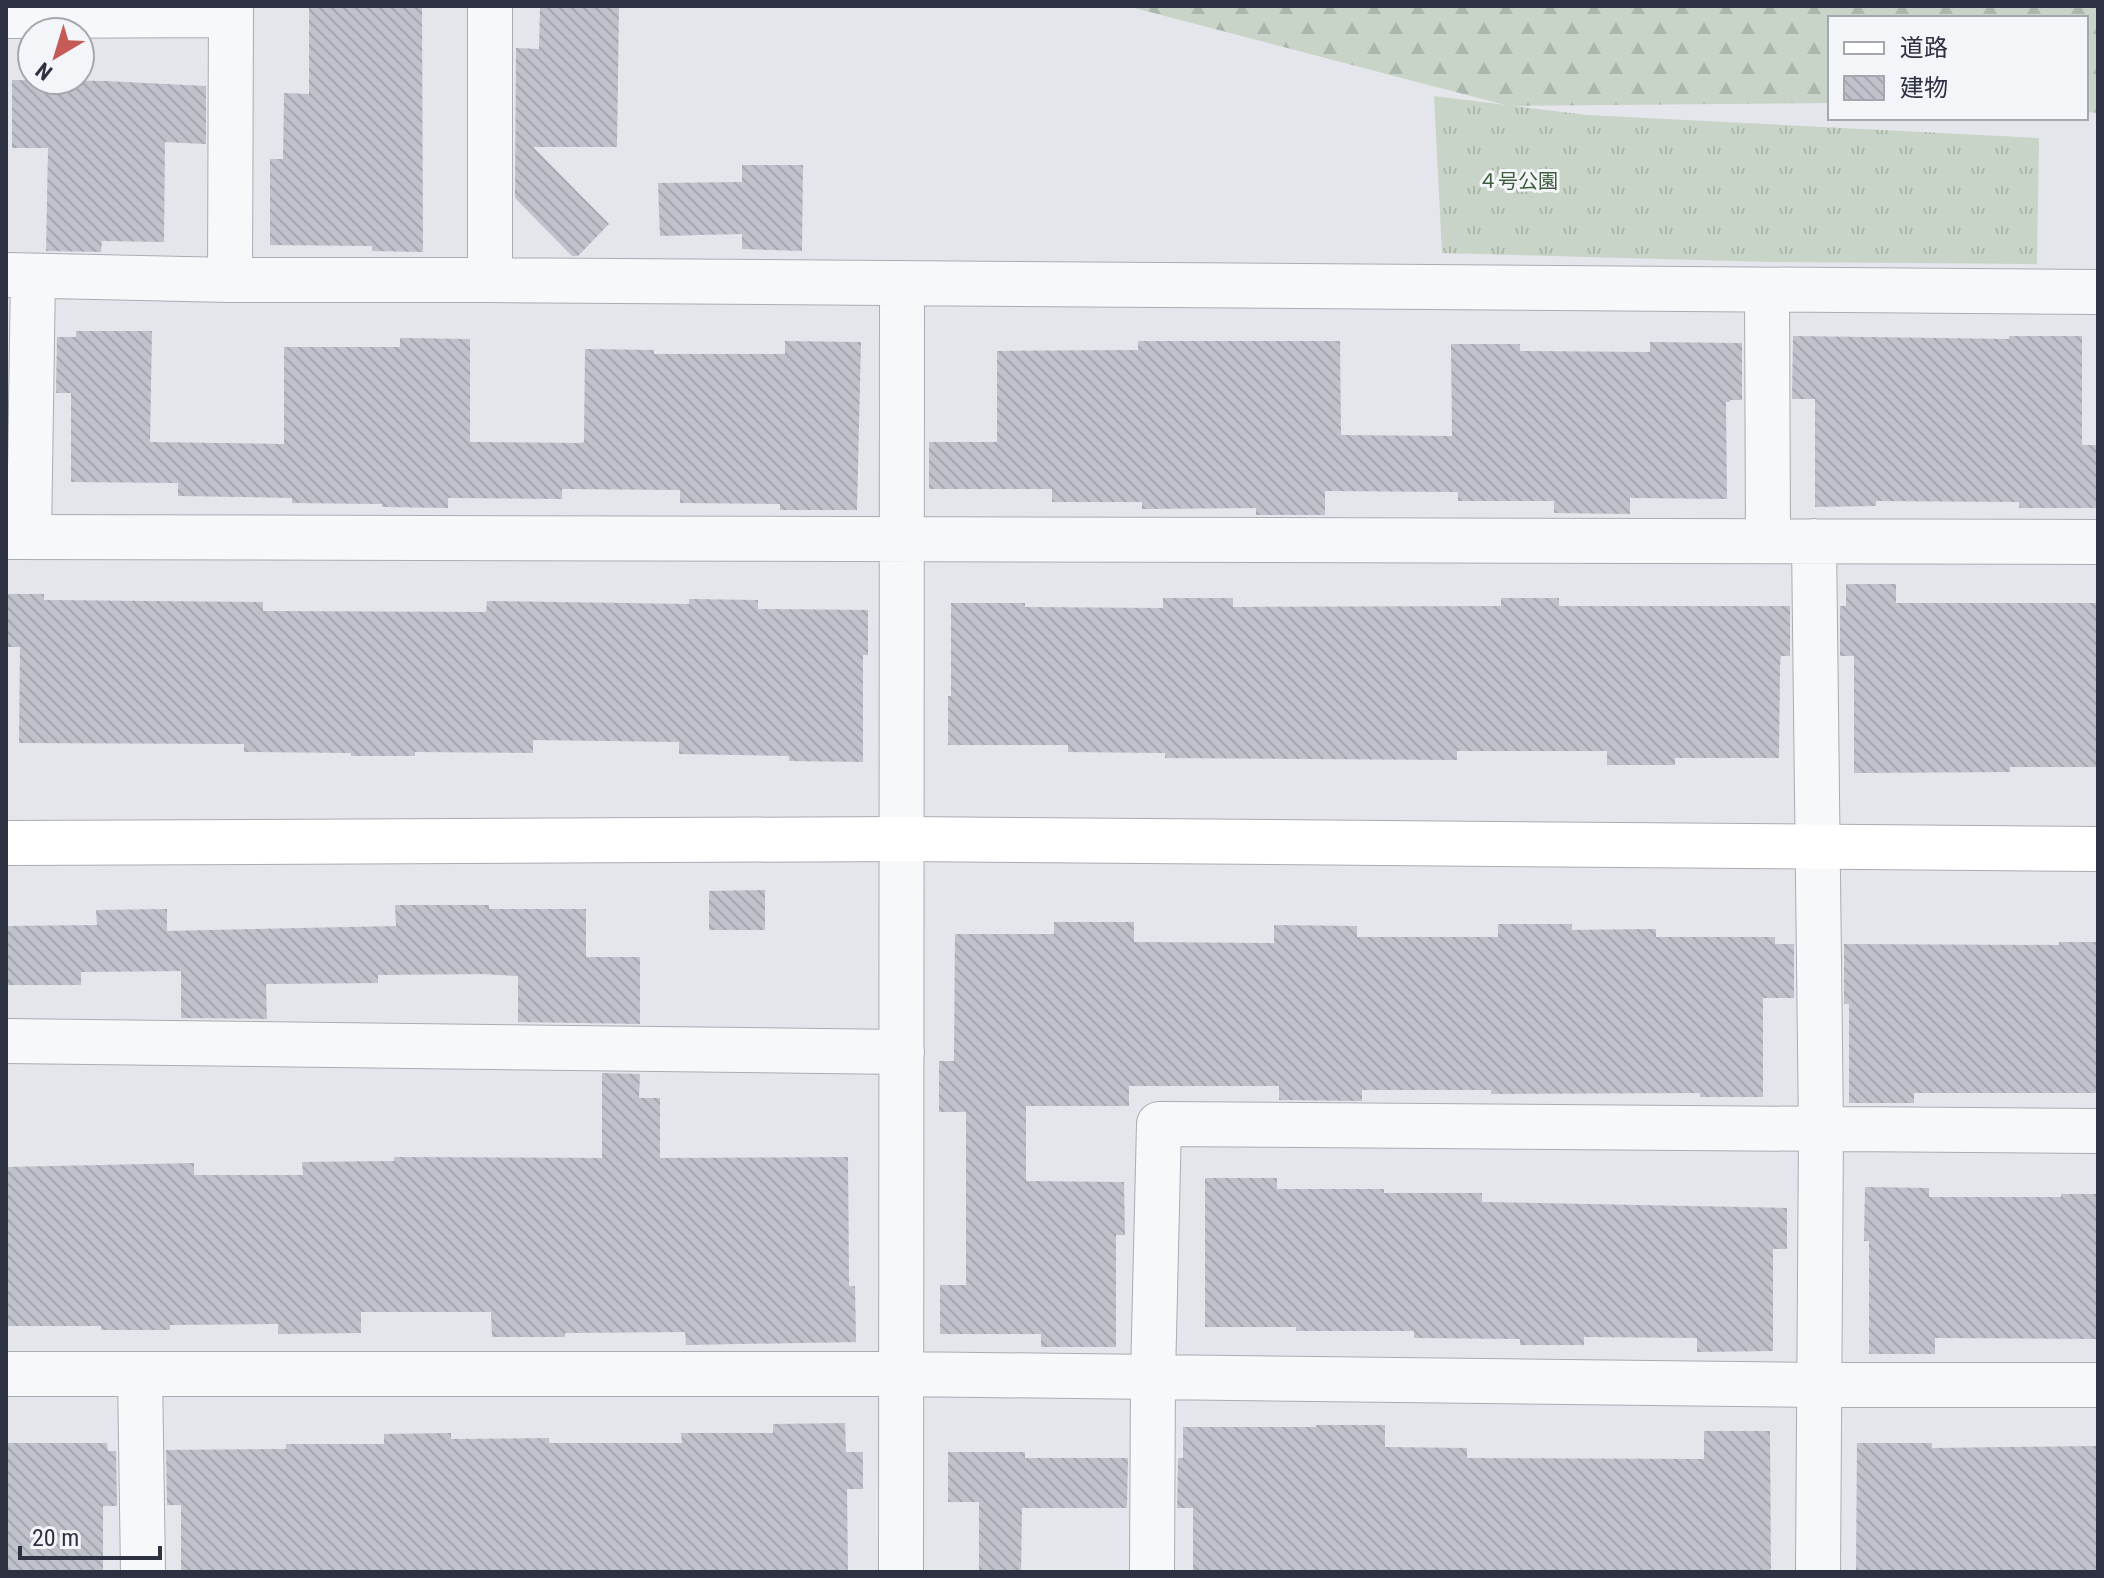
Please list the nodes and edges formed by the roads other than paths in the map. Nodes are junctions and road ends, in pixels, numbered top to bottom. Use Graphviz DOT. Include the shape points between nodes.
graph roads {
  1 [pos="490,6"];
  2 [pos="231,11"];
  3 [pos="6,16"];
  4 [pos="20,276"];
  5 [pos="230,280"];
  6 [pos="490,280"];
  7 [pos="902,283"];
  8 [pos="1767,290"];
  9 [pos="2098,292"];
  10 [pos="18,537"];
  11 [pos="903,539"];
  12 [pos="1768,541"];
  13 [pos="1814,541"];
  14 [pos="2098,542"];
  15 [pos="903,839"];
  16 [pos="6,843"];
  17 [pos="1819,847"];
  18 [pos="2098,849"];
  19 [pos="6,1041"];
  20 [pos="902,1052"];
  21 [pos="1821,1131"];
  22 [pos="2098,1131"];
  23 [pos="6,1374"];
  24 [pos="140,1374"];
  25 [pos="902,1374"];
  26 [pos="1153,1376"];
  27 [pos="1818,1385"];
  28 [pos="2098,1385"];
  29 [pos="143,1572"];
  30 [pos="901,1572"];
  31 [pos="1152,1572"];
  32 [pos="1818,1572"];
  1 -- 6 [label="street"];
  2 -- 3 [label="street"];
  2 -- 5 [label="street"];
  4 -- 5 [label="street"];
  4 -- 10 [label="street"];
  5 -- 6 [label="street"];
  6 -- 7 [label="street"];
  7 -- 8 [label="street"];
  7 -- 11 [label="street"];
  8 -- 9 [label="street"];
  8 -- 12 [label="street"];
  10 -- 11 [label="street"];
  11 -- 12 [label="street"];
  11 -- 15 [label="street"];
  12 -- 13 [label="street"];
  13 -- 14 [label="street"];
  13 -- 17 [label="street"];
  15 -- 16 [label="street"];
  15 -- 17 [label="street"];
  15 -- 20 [label="street"];
  17 -- 18 [label="street"];
  17 -- 21 [label="street"];
  19 -- 20 [label="street"];
  20 -- 25 [label="street"];
  21 -- 22 [label="street"];
  21 -- 26 [label="street" via="1159,1124"];
  21 -- 27 [label="street"];
  23 -- 24 [label="street"];
  24 -- 25 [label="street"];
  24 -- 29 [label="street"];
  25 -- 26 [label="street"];
  25 -- 30 [label="street"];
  26 -- 27 [label="street"];
  26 -- 31 [label="street"];
  27 -- 28 [label="street"];
  27 -- 32 [label="street"];
}
